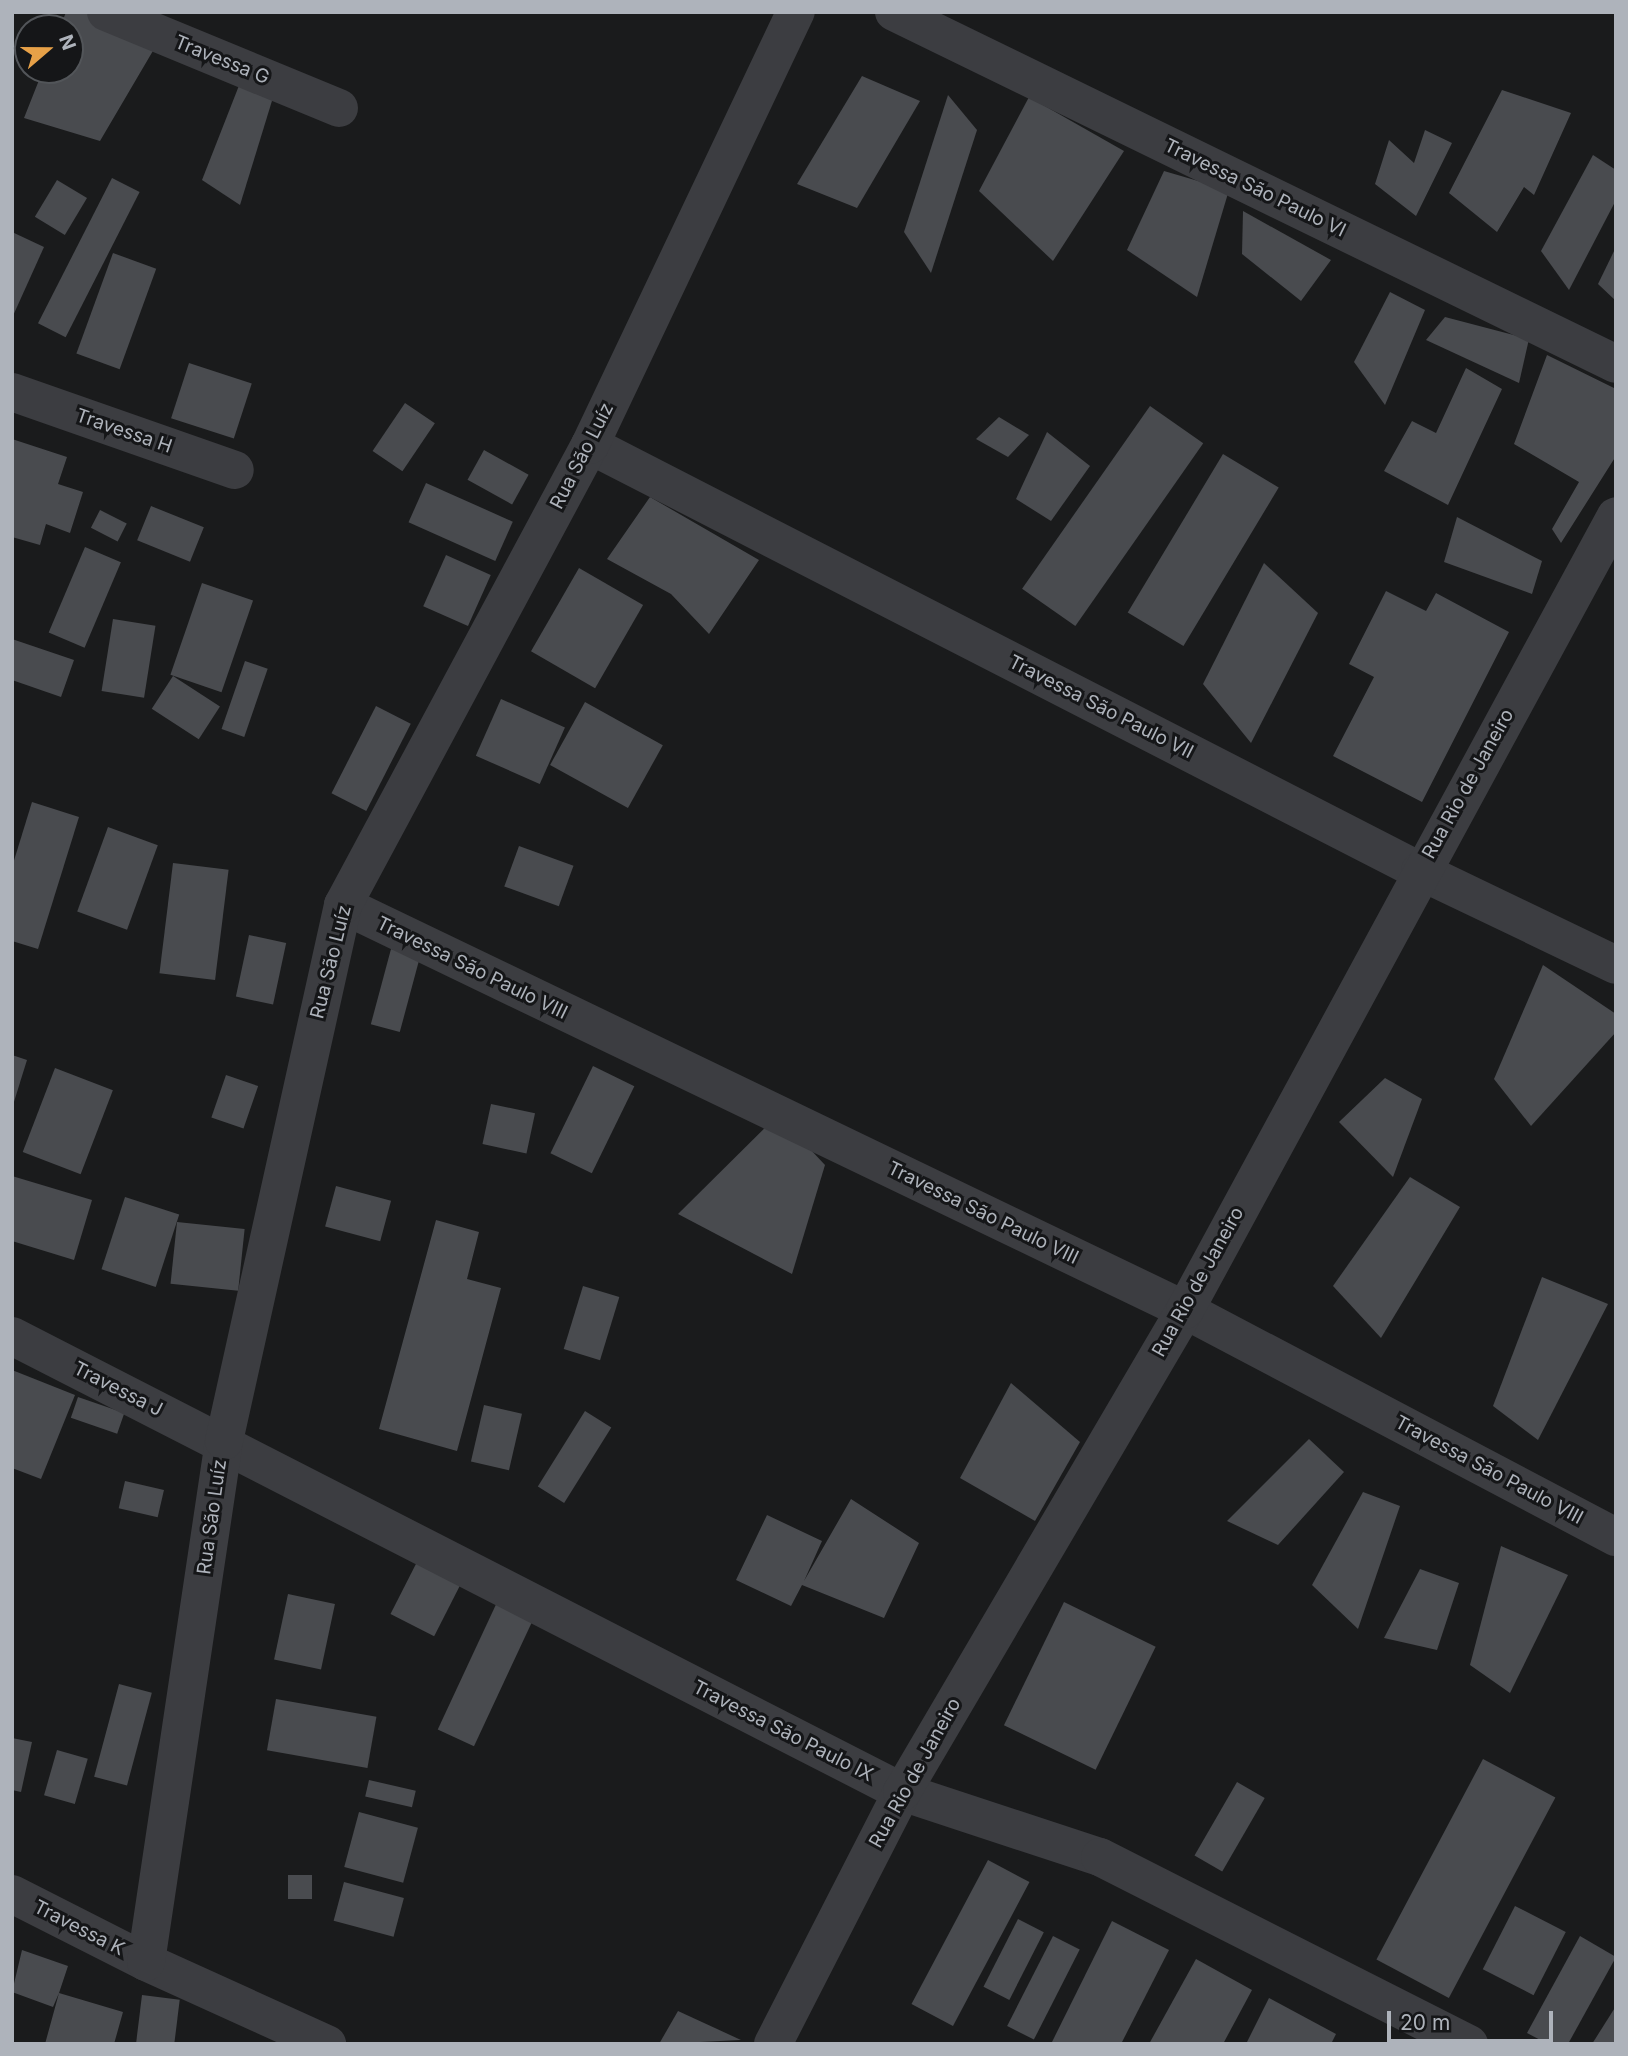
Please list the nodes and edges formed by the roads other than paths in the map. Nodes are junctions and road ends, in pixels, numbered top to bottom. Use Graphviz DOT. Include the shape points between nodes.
graph roads {
  1 [pos="106,12"];
  2 [pos="796,12"];
  3 [pos="894,12"];
  4 [pos="339,108"];
  5 [pos="1616,364"];
  6 [pos="12,392"];
  7 [pos="590,445"];
  8 [pos="235,470"];
  9 [pos="1616,516"];
  10 [pos="1420,871"];
  11 [pos="343,905"];
  12 [pos="1616,965"];
  13 [pos="1185,1310"];
  14 [pos="12,1336"];
  15 [pos="224,1441"];
  16 [pos="1616,1537"];
  17 [pos="902,1792"];
  18 [pos="12,1894"];
  19 [pos="146,1962"];
  20 [pos="327,2044"];
  21 [pos="773,2044"];
  22 [pos="1469,2044"];
  1 -- 4 [label="street, Travessa G"];
  2 -- 7 [label="street, Rua São Luíz"];
  3 -- 5 [label="street, Travessa São Paulo VI"];
  6 -- 8 [label="street, Travessa H"];
  7 -- 10 [label="street, Travessa São Paulo VII"];
  7 -- 11 [label="street, Rua São Luíz"];
  9 -- 10 [label="street, Rua Rio de Janeiro"];
  10 -- 12 [label="street, Travessa São Paulo VII"];
  10 -- 13 [label="street, Rua Rio de Janeiro"];
  11 -- 13 [label="street, Travessa São Paulo VIII"];
  11 -- 15 [label="street, Rua São Luíz"];
  13 -- 16 [label="street, Travessa São Paulo VIII"];
  13 -- 17 [label="street, Rua Rio de Janeiro"];
  14 -- 15 [label="street, Travessa J"];
  15 -- 17 [label="street, Travessa São Paulo IX"];
  15 -- 19 [label="street, Rua São Luíz"];
  17 -- 21 [label="street, Rua Rio de Janeiro"];
  17 -- 22 [label="street, Travessa São Paulo IX" via="1100,1857"];
  18 -- 19 [label="street, Travessa K"];
  19 -- 20 [label="street, Travessa K"];
}
